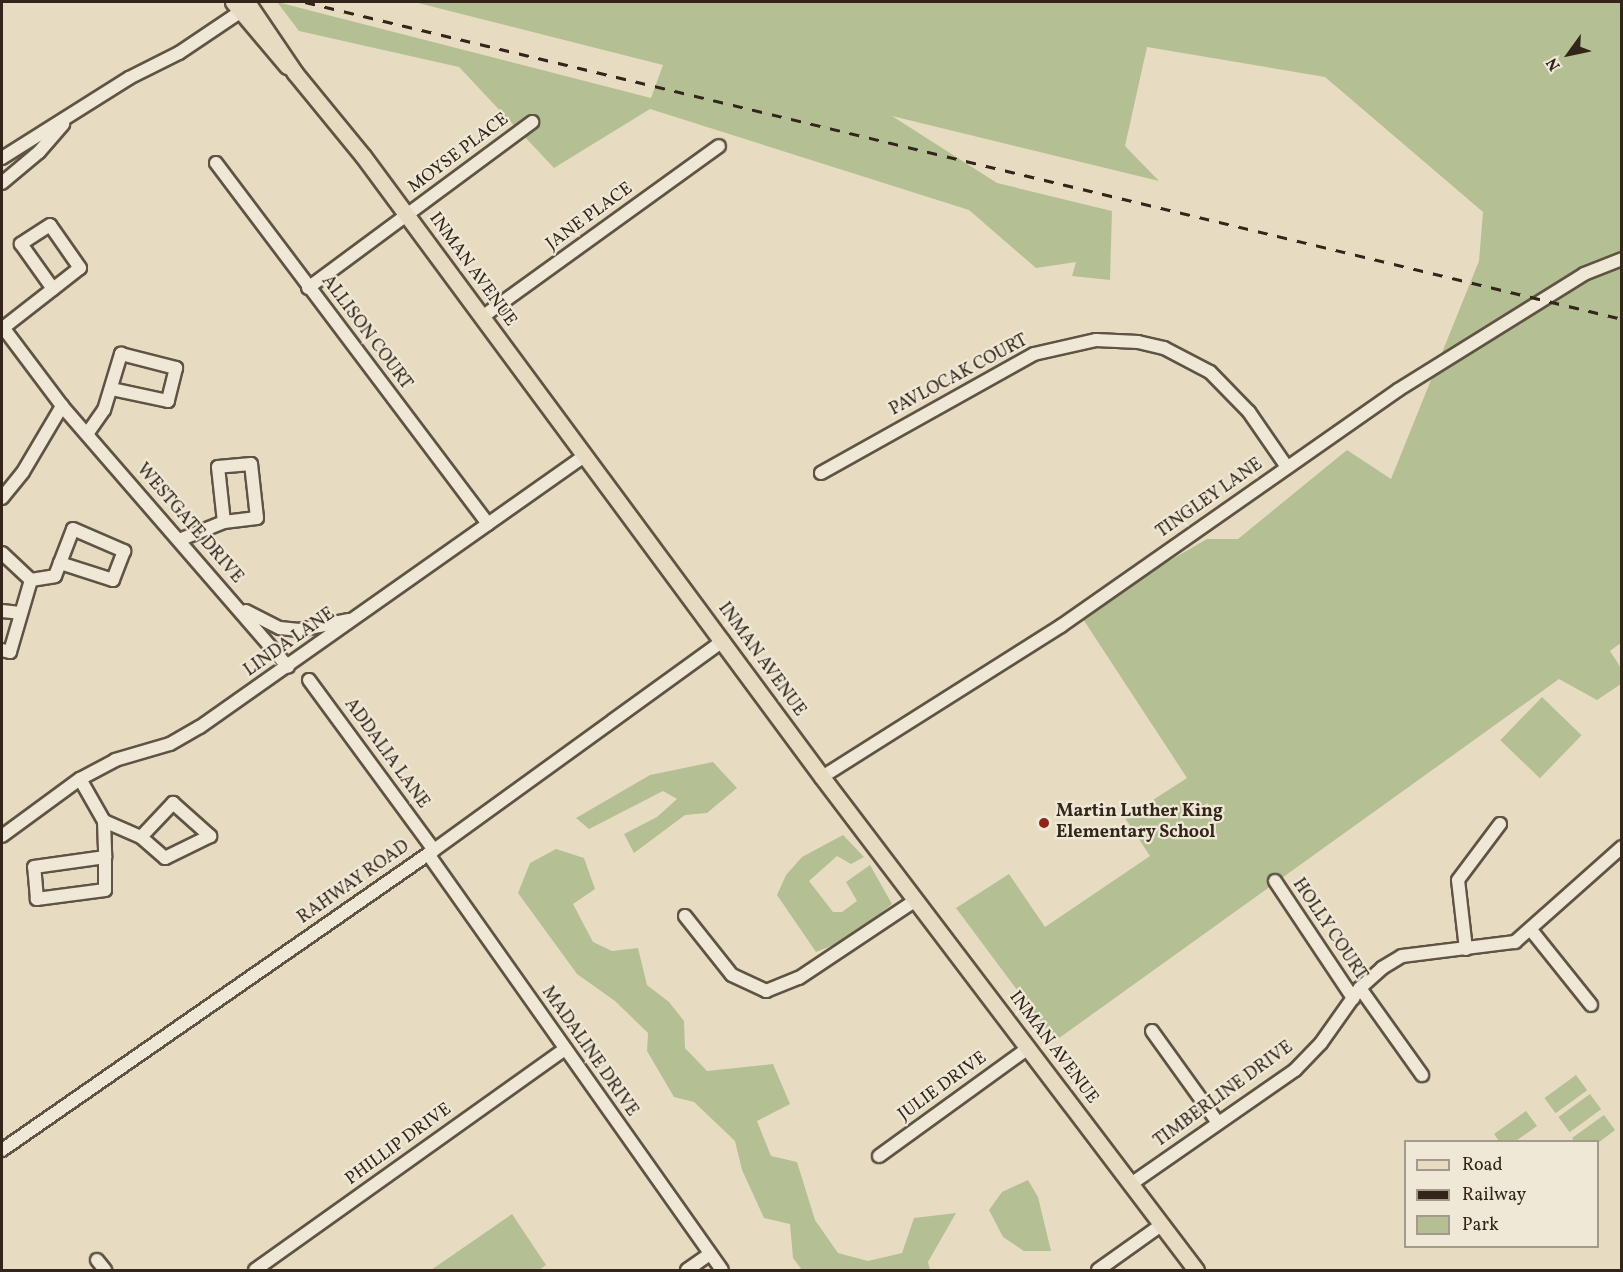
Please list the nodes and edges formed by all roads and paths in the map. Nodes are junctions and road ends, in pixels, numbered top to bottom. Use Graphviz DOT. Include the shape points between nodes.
graph roads {
  1 [pos="240,5"];
  2 [pos="71,115"];
  3 [pos="532,122"];
  4 [pos="719,146"];
  5 [pos="2,158"];
  6 [pos="216,163"];
  7 [pos="2,183"];
  8 [pos="407,215"];
  9 [pos="1622,259"];
  10 [pos="308,288"];
  11 [pos="53,289"];
  12 [pos="482,317"];
  13 [pos="2,327"];
  14 [pos="112,389"];
  15 [pos="62,406"];
  16 [pos="87,434"];
  17 [pos="585,455"];
  18 [pos="1287,467"];
  19 [pos="821,472"];
  20 [pos="2,498"];
  21 [pos="224,522"];
  22 [pos="489,524"];
  23 [pos="179,540"];
  24 [pos="2,553"];
  25 [pos="60,563"];
  26 [pos="31,580"];
  27 [pos="219,584"];
  28 [pos="2,611"];
  29 [pos="20,613"];
  30 [pos="359,617"];
  31 [pos="723,641"];
  32 [pos="2,650"];
  33 [pos="288,667"];
  34 [pos="309,680"];
  35 [pos="822,777"];
  36 [pos="81,779"];
  37 [pos="104,821"];
  38 [pos="1500,824"];
  39 [pos="2,836"];
  40 [pos="141,837"];
  41 [pos="1622,847"];
  42 [pos="431,852"];
  43 [pos="105,857"];
  44 [pos="1616,857"];
  45 [pos="1275,881"];
  46 [pos="916,900"];
  47 [pos="685,916"];
  48 [pos="1531,930"];
  49 [pos="1466,949"];
  50 [pos="1356,993"];
  51 [pos="1591,1005"];
  52 [pos="1152,1031"];
  53 [pos="1028,1048"];
  54 [pos="565,1049"];
  55 [pos="1422,1075"];
  56 [pos="1218,1124"];
  57 [pos="2,1150"];
  58 [pos="879,1156"];
  59 [pos="1131,1184"];
  60 [pos="1161,1225"];
  61 [pos="710,1254"];
  62 [pos="97,1260"];
  63 [pos="105,1270"];
  64 [pos="255,1270"];
  65 [pos="687,1270"];
  66 [pos="722,1270"];
  67 [pos="1098,1270"];
  68 [pos="1196,1270"];
  1 -- 2 [label="street" via="179,54 129,78"];
  1 -- 8 [label="main road, INMAN AVENUE" via="274,55 295,73"];
  2 -- 5 [label="street"];
  2 -- 7 [label="street" via="39,152"];
  3 -- 8 [label="street, MOYSE PLACE"];
  4 -- 12 [label="street, JANE PLACE"];
  6 -- 10 [label="street, ALLISON COURT"];
  8 -- 10 [label="street, MOYSE PLACE"];
  8 -- 12 [label="main road, INMAN AVENUE"];
  9 -- 18 [label="street, TINGLEY LANE" via="1584,274"];
  10 -- 22 [label="street, ALLISON COURT"];
  11 -- 11 [label="street" via="80,268 50,225 21,244"];
  11 -- 13 [label="street"];
  12 -- 17 [label="main road, INMAN AVENUE"];
  13 -- 15 [label="street, WESTGATE DRIVE"];
  14 -- 14 [label="street" via="121,354 176,368 168,401"];
  14 -- 16 [label="street"];
  15 -- 16 [label="street, WESTGATE DRIVE"];
  15 -- 20 [label="street" via="23,472"];
  16 -- 23 [label="street, WESTGATE DRIVE"];
  17 -- 22 [label="street, LINDA LANE"];
  17 -- 31 [label="main road, INMAN AVENUE"];
  18 -- 19 [label="street, PAVLOCAK COURT" via="1249,412 1210,372 1164,348 1096,340 1034,354"];
  18 -- 35 [label="street, TINGLEY LANE" via="1061,626"];
  21 -- 21 [label="street" via="257,518 251,464 218,467"];
  21 -- 23 [label="street"];
  22 -- 30 [label="street, LINDA LANE"];
  23 -- 27 [label="street, WESTGATE DRIVE"];
  24 -- 26 [label="street"];
  25 -- 25 [label="street" via="73,530 124,551 113,580"];
  25 -- 26 [label="street" via="54,576"];
  26 -- 29 [label="street"];
  27 -- 30 [label="street" via="250,615 280,628 318,628"];
  27 -- 33 [label="street, WESTGATE DRIVE"];
  28 -- 29 [label="street"];
  29 -- 32 [label="street" via="10,652"];
  30 -- 33 [label="street, LINDA LANE"];
  31 -- 35 [label="main road, INMAN AVENUE"];
  31 -- 42 [label="street, RAHWAY ROAD"];
  33 -- 36 [label="street, LINDA LANE" via="170,744 115,760"];
  34 -- 42 [label="street, ADDALIA LANE"];
  35 -- 46 [label="main road, INMAN AVENUE"];
  36 -- 37 [label="street"];
  36 -- 39 [label="street, LINDA LANE"];
  37 -- 40 [label="street"];
  37 -- 43 [label="street"];
  38 -- 49 [label="street" via="1458,880"];
  40 -- 40 [label="street" via="173,803 210,836 165,858"];
  41 -- 44 [label="street, TIMBERLINE DRIVE"];
  42 -- 54 [label="street, MADALINE DRIVE"];
  42 -- 57 [label="street, RAHWAY ROAD"];
  43 -- 43 [label="street" via="105,890 37,899 34,867"];
  44 -- 48 [label="street, TIMBERLINE DRIVE"];
  45 -- 50 [label="street, HOLLY COURT"];
  46 -- 47 [label="street" via="799,978 766,991 732,975"];
  46 -- 53 [label="main road, INMAN AVENUE"];
  48 -- 49 [label="street, TIMBERLINE DRIVE" via="1515,942"];
  48 -- 51 [label="street"];
  49 -- 50 [label="street, TIMBERLINE DRIVE" via="1402,956"];
  50 -- 55 [label="street, HOLLY COURT"];
  50 -- 56 [label="street, TIMBERLINE DRIVE" via="1322,1043 1295,1070"];
  52 -- 56 [label="street"];
  53 -- 58 [label="street, JULIE DRIVE"];
  53 -- 59 [label="main road, INMAN AVENUE"];
  54 -- 61 [label="street, MADALINE DRIVE"];
  54 -- 64 [label="street, PHILLIP DRIVE"];
  56 -- 59 [label="street, TIMBERLINE DRIVE"];
  59 -- 60 [label="main road, INMAN AVENUE"];
  60 -- 67 [label="street"];
  60 -- 68 [label="main road, INMAN AVENUE"];
  61 -- 65 [label="street"];
  61 -- 66 [label="street, MADALINE DRIVE"];
  62 -- 63 [label="street"];
}
